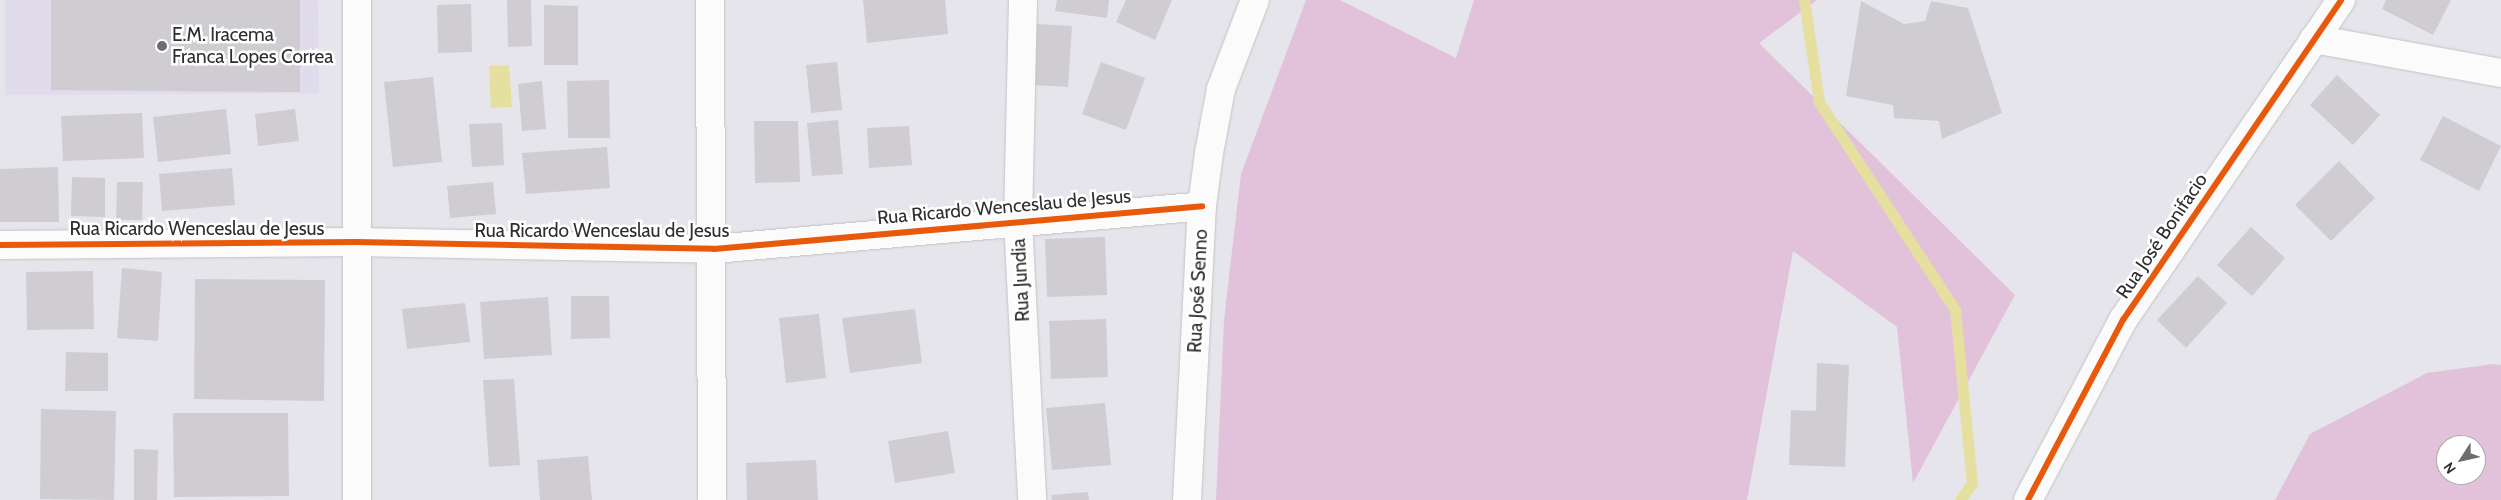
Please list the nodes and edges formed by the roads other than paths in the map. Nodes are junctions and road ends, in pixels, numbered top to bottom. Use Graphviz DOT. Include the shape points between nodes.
graph roads {
  1 [pos="357,0"];
  2 [pos="710,0"];
  3 [pos="1023,0"];
  4 [pos="1254,0"];
  5 [pos="2341,0"];
  6 [pos="2314,39"];
  7 [pos="2501,73"];
  8 [pos="1202,206"];
  9 [pos="1018,220"];
  10 [pos="356,242"];
  11 [pos="0,245"];
  12 [pos="714,249"];
  13 [pos="357,500"];
  14 [pos="712,500"];
  15 [pos="1032,500"];
  16 [pos="1188,500"];
  17 [pos="2028,500"];
  1 -- 10 [label="street"];
  2 -- 12 [label="street"];
  3 -- 9 [label="street, Rua Jundia"];
  4 -- 8 [label="street, Rua José Senno" via="1221,90"];
  5 -- 6 [label="street, Rua José Bonifacio"];
  6 -- 7 [label="street"];
  6 -- 17 [label="street, Rua José Bonifacio" via="2123,320"];
  8 -- 9 [label="street, Rua Ricardo Wenceslau de Jesus"];
  8 -- 16 [label="street, Rua José Senno"];
  9 -- 12 [label="street, Rua Ricardo Wenceslau de Jesus"];
  9 -- 15 [label="street, Rua Jundia"];
  10 -- 11 [label="street, Rua Ricardo Wenceslau de Jesus"];
  10 -- 12 [label="street, Rua Ricardo Wenceslau de Jesus"];
  10 -- 13 [label="street"];
  12 -- 14 [label="street"];
}
